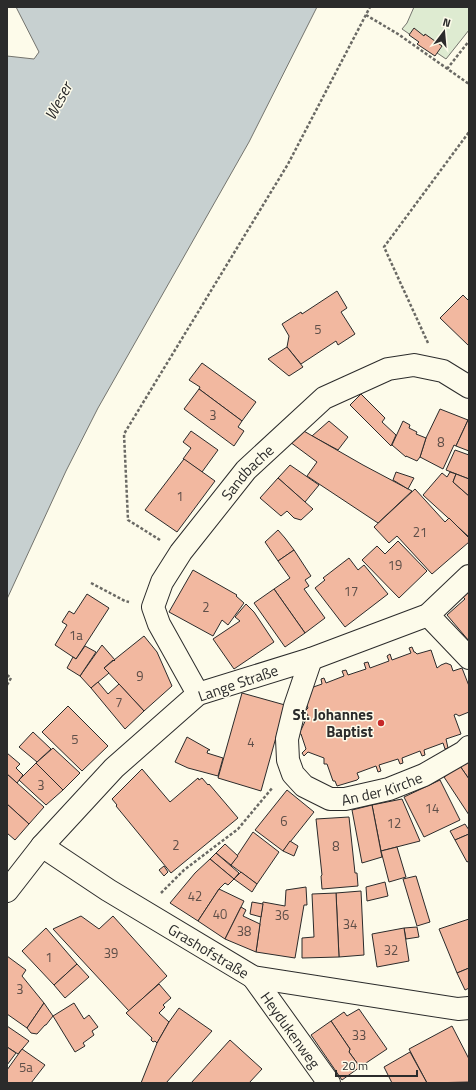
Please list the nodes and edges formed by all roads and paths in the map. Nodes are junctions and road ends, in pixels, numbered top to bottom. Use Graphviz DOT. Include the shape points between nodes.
graph roads {
  1 [pos="370,7"];
  2 [pos="366,15"];
  3 [pos="469,41"];
  4 [pos="448,69"];
  5 [pos="469,84"];
  6 [pos="469,132"];
  7 [pos="443,371"];
  8 [pos="469,387"];
  9 [pos="181,552"];
  10 [pos="469,576"];
  11 [pos="91,582"];
  12 [pos="107,591"];
  13 [pos="428,614"];
  14 [pos="469,658"];
  15 [pos="311,659"];
  16 [pos="7,675"];
  17 [pos="7,685"];
  18 [pos="198,694"];
  19 [pos="469,747"];
  20 [pos="290,766"];
  21 [pos="42,846"];
  22 [pos="7,891"];
  23 [pos="144,912"];
  24 [pos="253,977"];
  25 [pos="469,1008"];
  26 [pos="329,1083"];
  1 -- 2 [label="path"];
  2 -- 4 [label="path"];
  2 -- 9 [label="path" via="288,164 124,434 128,520"];
  3 -- 4 [label="path"];
  4 -- 5 [label="path"];
  6 -- 7 [label="path" via="384,247"];
  7 -- 8 [label="street, Sandbache"];
  7 -- 9 [label="street, Sandbache" via="414,365 388,369 324,398 246,470"];
  9 -- 18 [label="street, Sandbache" via="162,582 153,607 159,624"];
  10 -- 13 [label="street, Lange Straße"];
  11 -- 12 [label="path"];
  13 -- 14 [label="street"];
  13 -- 15 [label="street, Lange Straße"];
  15 -- 18 [label="street, Lange Straße"];
  15 -- 20 [label="street, An der Kirche" via="287,740"];
  16 -- 17 [label="path" via="11,678"];
  18 -- 21 [label="street, Lange Straße" via="114,768"];
  19 -- 20 [label="street, An der Kirche" via="424,775 389,789 345,799 330,799 304,786 293,774"];
  20 -- 23 [label="path" via="238,829 184,870"];
  21 -- 22 [label="street, Lange Straße"];
  21 -- 23 [label="street, Grashofstraße"];
  23 -- 24 [label="street, Grashofstraße"];
  24 -- 25 [label="street, Grashofstraße" via="458,1009"];
  24 -- 26 [label="street, Heydukenweg"];
}
